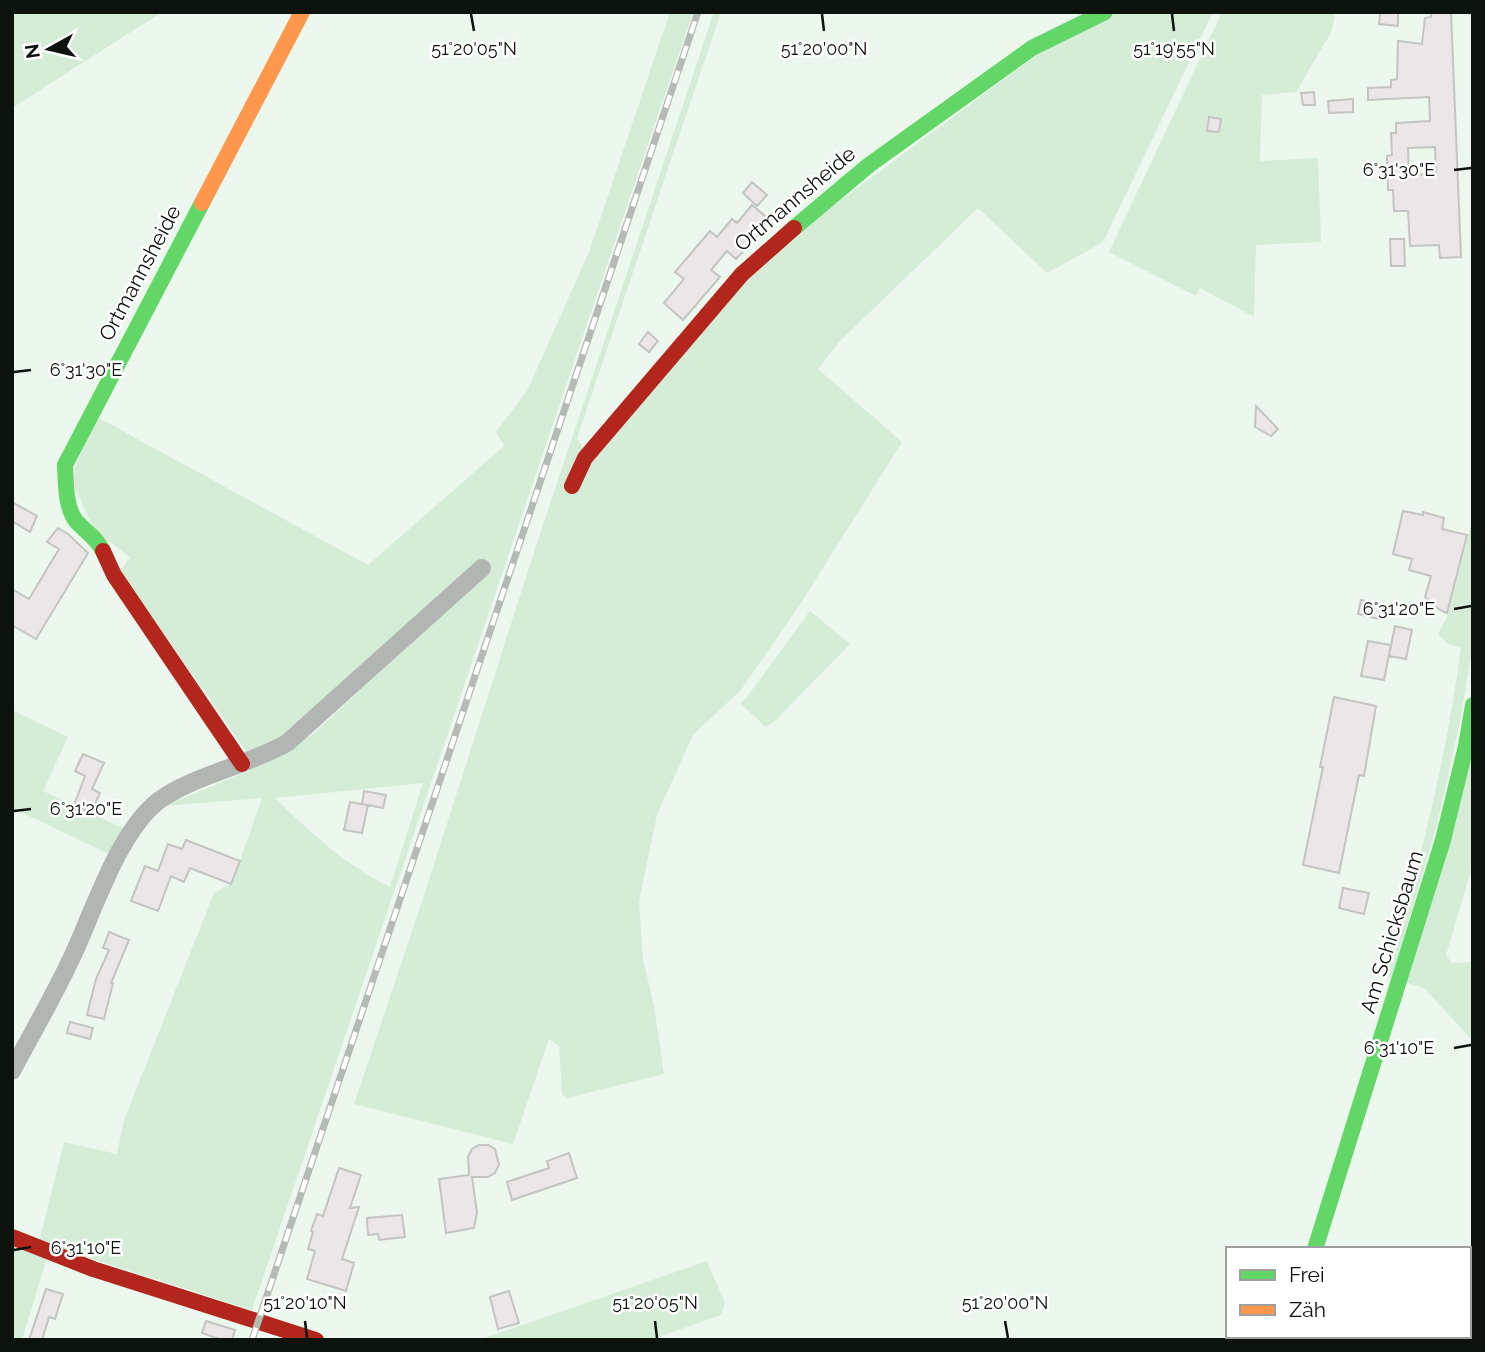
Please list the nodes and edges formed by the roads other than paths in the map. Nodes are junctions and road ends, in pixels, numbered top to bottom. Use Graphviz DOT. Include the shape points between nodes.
graph roads {
  1 [pos="302,12"];
  2 [pos="1105,12"];
  3 [pos="572,486"];
  4 [pos="482,568"];
  5 [pos="1473,705"];
  6 [pos="242,764"];
  7 [pos="12,1071"];
  8 [pos="12,1237"];
  9 [pos="1316,1247"];
  10 [pos="316,1340"];
  1 -- 6 [label="street, Ortmannsheide" via="65,465 74,519 99,542 114,575"];
  2 -- 3 [label="street, Ortmannsheide" via="1031,48 869,166 742,274 585,458"];
  4 -- 6 [label="street" via="306,728"];
  5 -- 9 [label="street, Am Schicksbaum" via="1443,840"];
  6 -- 7 [label="street" via="162,798 127,838 72,958"];
  8 -- 10 [label="street" via="93,1269"];
}
